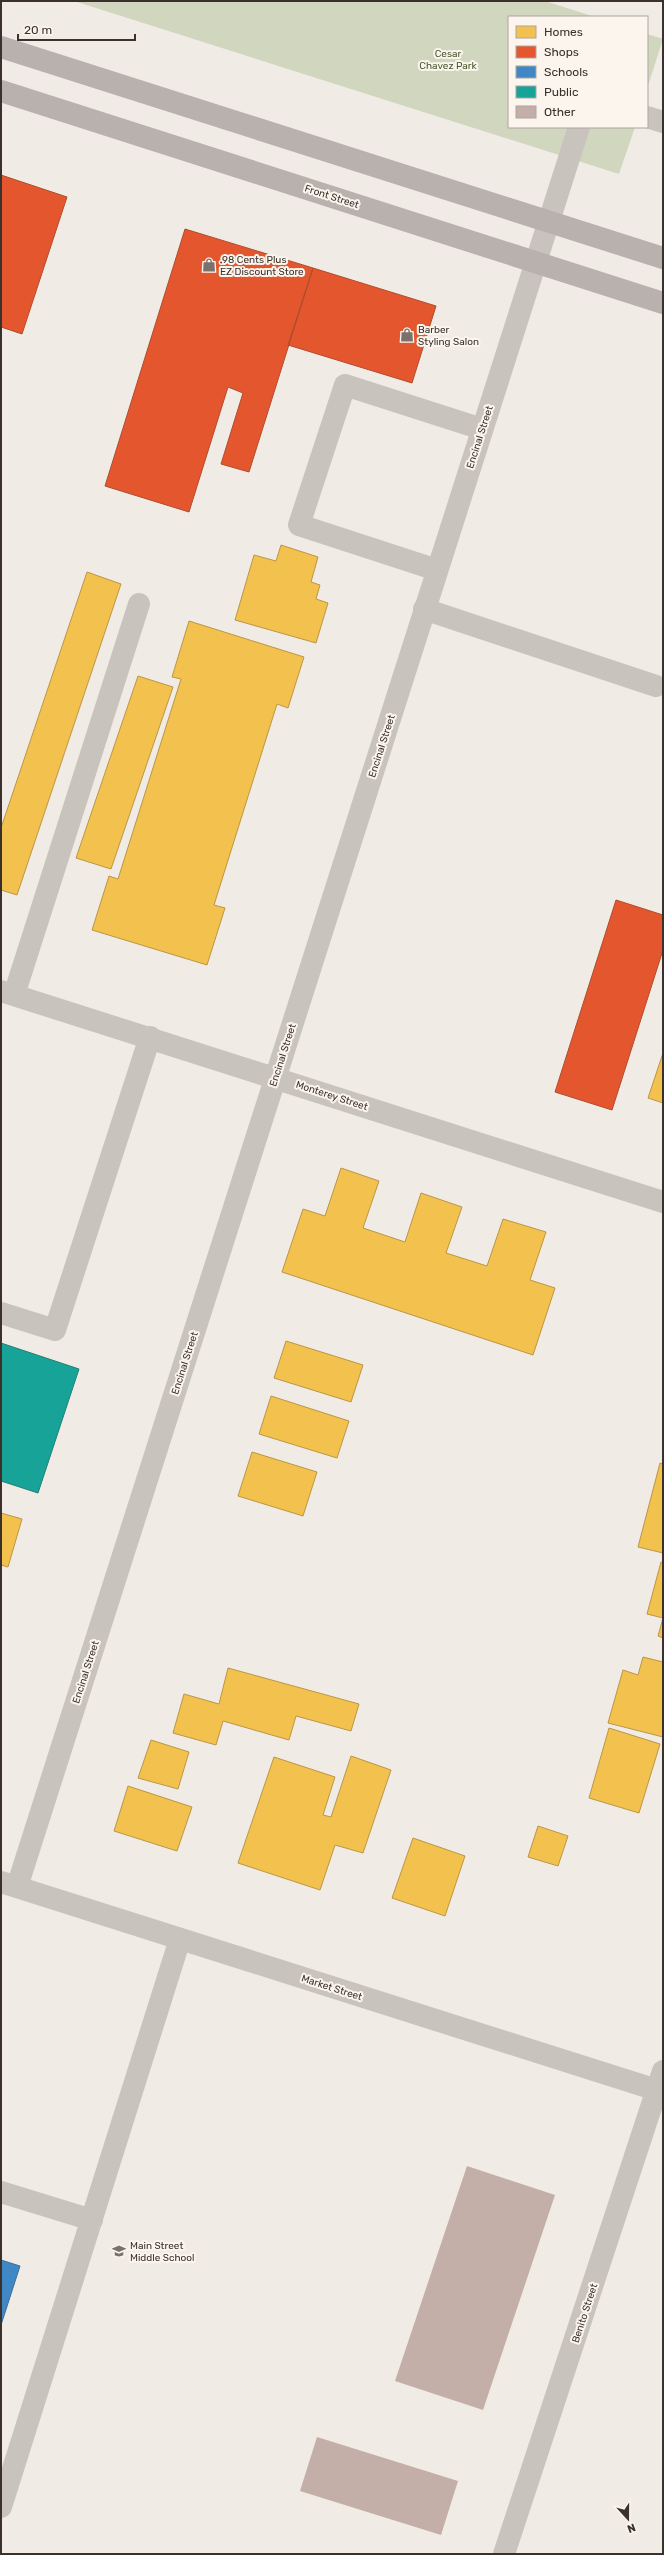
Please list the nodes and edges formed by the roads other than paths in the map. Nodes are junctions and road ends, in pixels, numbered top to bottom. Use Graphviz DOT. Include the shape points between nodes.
graph roads {
  1 [pos="1,47"];
  2 [pos="1,91"];
  3 [pos="648,117"];
  4 [pos="663,122"];
  5 [pos="579,128"];
  6 [pos="548,222"];
  7 [pos="663,258"];
  8 [pos="536,261"];
  9 [pos="663,303"];
  10 [pos="482,429"];
  11 [pos="437,570"];
  12 [pos="139,604"];
  13 [pos="424,609"];
  14 [pos="656,686"];
  15 [pos="5,993"];
  16 [pos="150,1037"];
  17 [pos="275,1077"];
  18 [pos="663,1202"];
  19 [pos="1,1314"];
  20 [pos="9,1885"];
  21 [pos="180,1939"];
  22 [pos="661,2084"];
  23 [pos="1,2192"];
  24 [pos="92,2220"];
  25 [pos="1,2507"];
  26 [pos="504,2554"];
  1 -- 6 [label="main road"];
  2 -- 8 [label="main road, Front Street"];
  3 -- 4 [label="street"];
  5 -- 6 [label="street, Encinal Street"];
  6 -- 7 [label="main road"];
  6 -- 8 [label="street, Encinal Street"];
  8 -- 9 [label="main road, Front Street"];
  8 -- 10 [label="street, Encinal Street"];
  10 -- 11 [label="street, Encinal Street"];
  10 -- 11 [label="street" via="345,385 299,525"];
  11 -- 13 [label="street, Encinal Street"];
  12 -- 15 [label="street"];
  13 -- 14 [label="street"];
  13 -- 17 [label="street, Encinal Street"];
  15 -- 16 [label="street, Monterey Street"];
  16 -- 17 [label="street, Monterey Street"];
  16 -- 19 [label="street" via="55,1330"];
  17 -- 18 [label="street, Monterey Street"];
  17 -- 20 [label="street, Encinal Street"];
  20 -- 21 [label="street, Market Street"];
  21 -- 22 [label="street, Market Street"];
  21 -- 24 [label="street"];
  22 -- 26 [label="street, Benito Street"];
  23 -- 24 [label="street"];
  24 -- 25 [label="street"];
}
